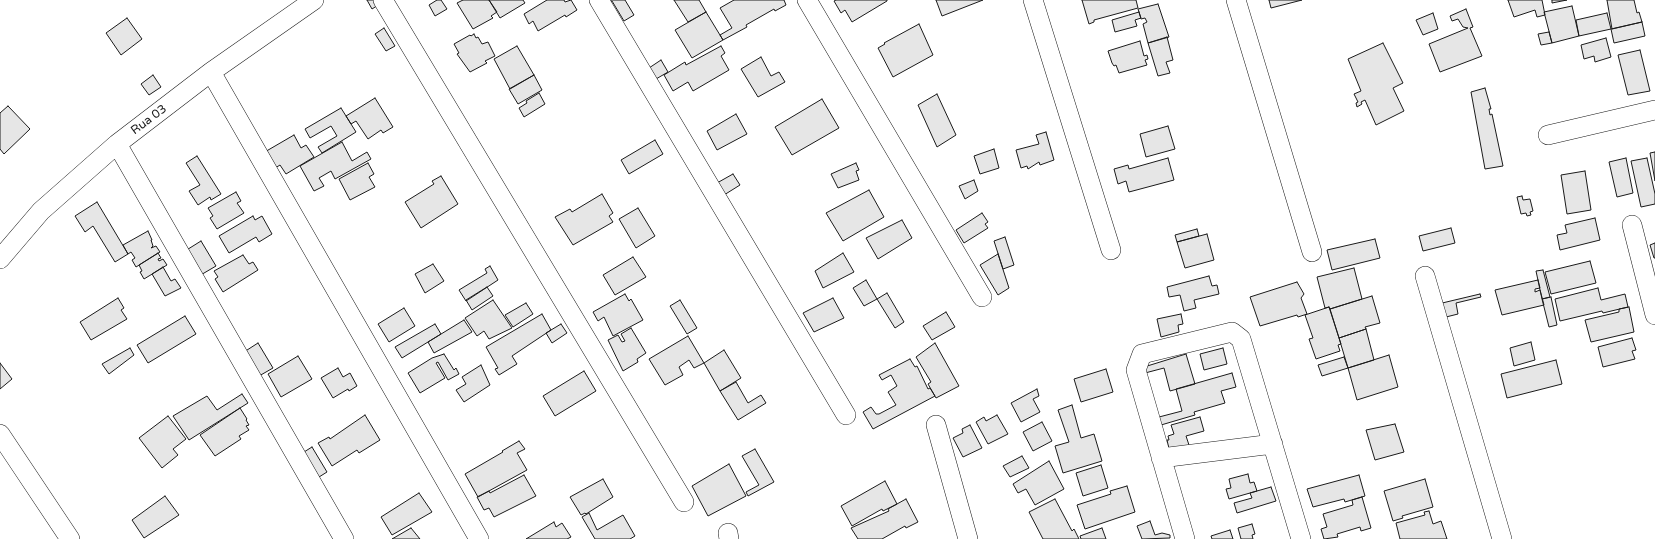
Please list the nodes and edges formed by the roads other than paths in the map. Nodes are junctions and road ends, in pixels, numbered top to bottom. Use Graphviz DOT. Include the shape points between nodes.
graph roads {
  1 [pos="314,0"];
  2 [pos="383,0"];
  3 [pos="599,0"];
  4 [pos="807,0"];
  5 [pos="1033,0"];
  6 [pos="1236,0"];
  7 [pos="211,72"];
  8 [pos="1655,110"];
  9 [pos="1548,135"];
  10 [pos="117,144"];
  11 [pos="1632,225"];
  12 [pos="1111,250"];
  13 [pos="1312,252"];
  14 [pos="0,259"];
  15 [pos="1425,276"];
  16 [pos="982,297"];
  17 [pos="1655,315"];
  18 [pos="846,415"];
  19 [pos="936,425"];
  20 [pos="0,434"];
  21 [pos="1273,444"];
  22 [pos="1161,458"];
  23 [pos="684,502"];
  24 [pos="70,539"];
  25 [pos="344,539"];
  26 [pos="479,539"];
  27 [pos="968,539"];
  28 [pos="1185,539"];
  29 [pos="1301,539"];
  30 [pos="1502,539"];
  1 -- 7 [label="street, Rua 03"];
  2 -- 23 [label="street"];
  3 -- 18 [label="street"];
  4 -- 16 [label="street"];
  5 -- 12 [label="street"];
  6 -- 13 [label="street"];
  7 -- 10 [label="street, Rua 03"];
  7 -- 26 [label="street"];
  8 -- 9 [label="street"];
  10 -- 14 [label="street, Rua 03" via="41,211"];
  10 -- 25 [label="street"];
  11 -- 17 [label="street"];
  15 -- 30 [label="street"];
  19 -- 27 [label="street"];
  20 -- 24 [label="street"];
  21 -- 22 [label="street"];
  21 -- 22 [label="street" via="1241,339 1232,332 1142,354 1136,370"];
  21 -- 29 [label="street"];
  22 -- 28 [label="street"];
}
